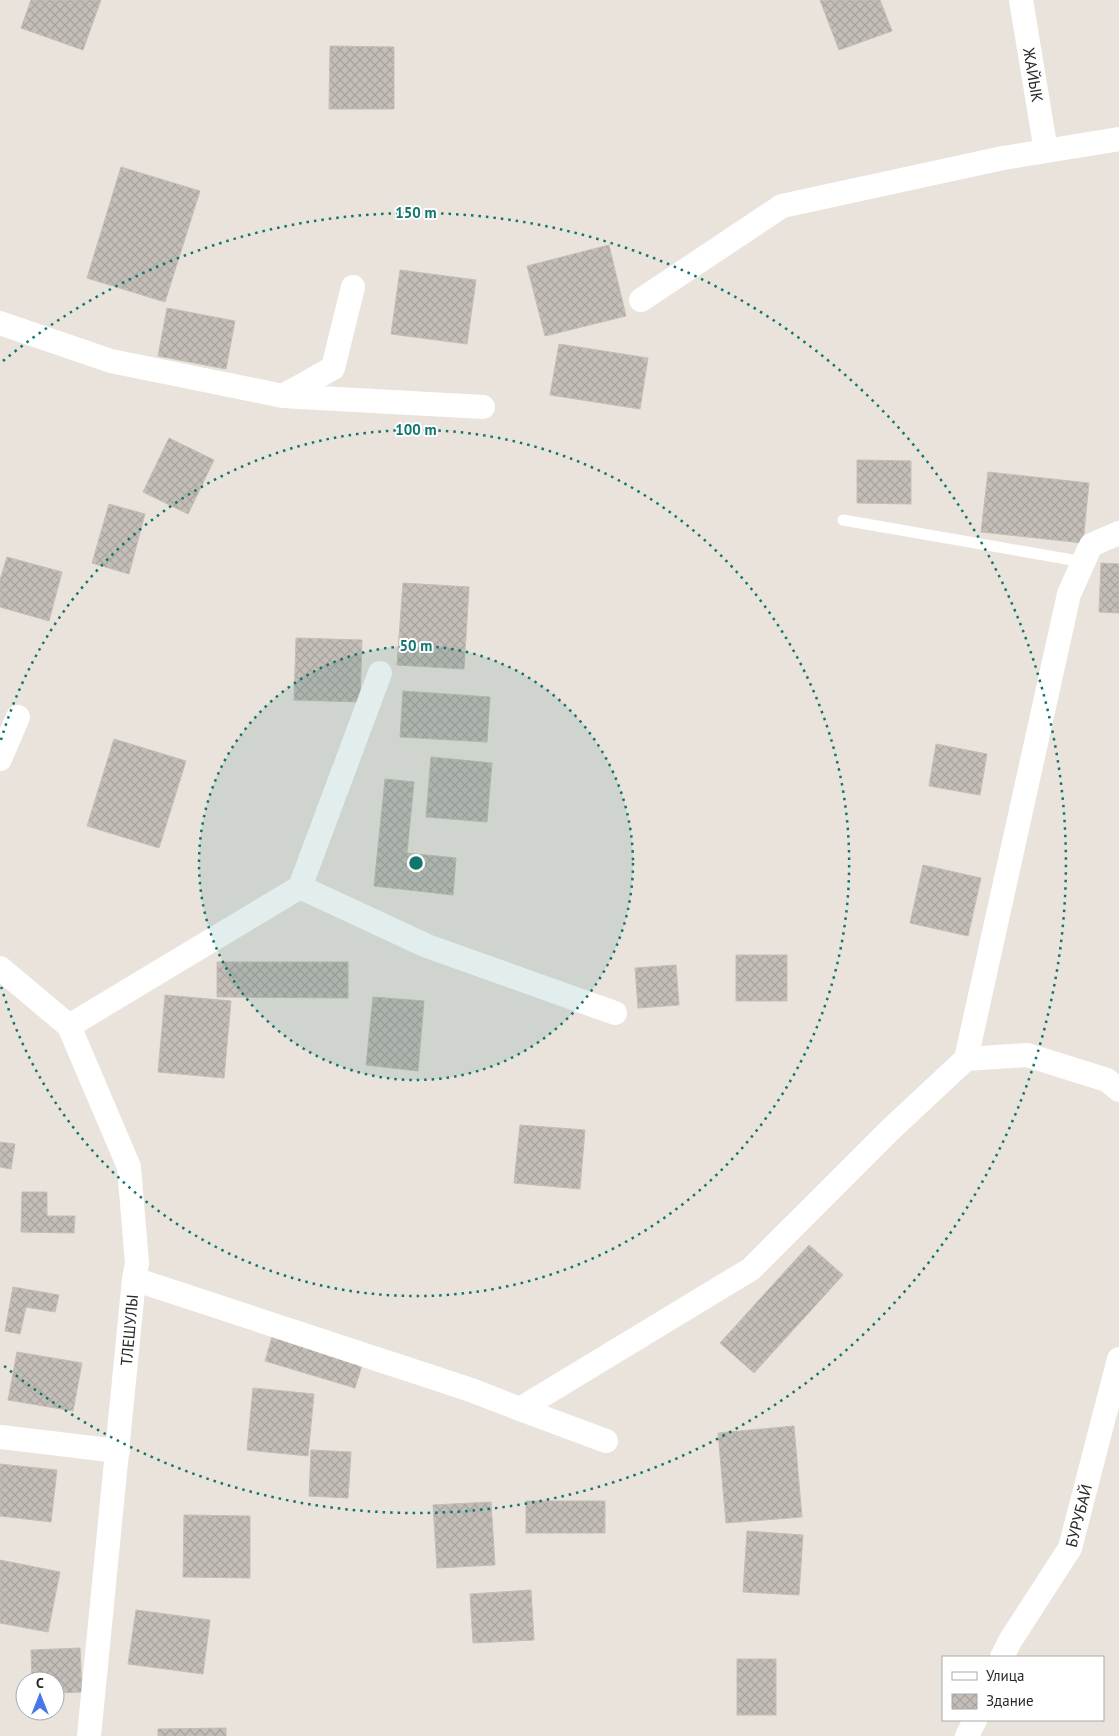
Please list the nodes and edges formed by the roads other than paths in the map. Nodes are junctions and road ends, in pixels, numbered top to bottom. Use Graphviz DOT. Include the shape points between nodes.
graph roads {
  1 [pos="1021,0"];
  2 [pos="1119,139"];
  3 [pos="1046,151"];
  4 [pos="354,287"];
  5 [pos="641,300"];
  6 [pos="0,323"];
  7 [pos="282,396"];
  8 [pos="483,407"];
  9 [pos="843,520"];
  10 [pos="1119,534"];
  11 [pos="1084,562"];
  12 [pos="380,673"];
  13 [pos="18,716"];
  14 [pos="0,758"];
  15 [pos="300,887"];
  16 [pos="0,968"];
  17 [pos="615,1014"];
  18 [pos="69,1026"];
  19 [pos="966,1059"];
  20 [pos="1119,1090"];
  21 [pos="134,1279"];
  22 [pos="1119,1359"];
  23 [pos="520,1409"];
  24 [pos="0,1437"];
  25 [pos="606,1441"];
  26 [pos="118,1451"];
  27 [pos="1002,1656"];
  28 [pos="974,1721"];
  29 [pos="89,1736"];
  30 [pos="967,1736"];
  1 -- 3 [label="street, ЖАЙЫК"];
  2 -- 3 [label="street"];
  3 -- 5 [label="street" via="782,206"];
  4 -- 7 [label="street" via="333,368"];
  6 -- 7 [label="street" via="112,361"];
  7 -- 8 [label="street"];
  9 -- 11 [label="lane"];
  10 -- 11 [label="street" via="1092,545"];
  11 -- 19 [label="street" via="1069,594"];
  12 -- 15 [label="street"];
  13 -- 14 [label="street"];
  15 -- 17 [label="street" via="427,946"];
  15 -- 18 [label="street"];
  16 -- 18 [label="street, ТЛЕШУЛЫ"];
  18 -- 21 [label="street, ТЛЕШУЛЫ" via="129,1166 137,1263"];
  19 -- 20 [label="street" via="1027,1055 1107,1080"];
  19 -- 23 [label="street" via="890,1130 752,1270"];
  21 -- 23 [label="street"];
  21 -- 26 [label="street, ТЛЕШУЛЫ"];
  22 -- 27 [label="street, БУРУБАЙ" via="1070,1548"];
  23 -- 25 [label="street"];
  24 -- 26 [label="street"];
  26 -- 29 [label="street, ТЛЕШУЛЫ"];
  28 -- 30 [label="street"];
}
